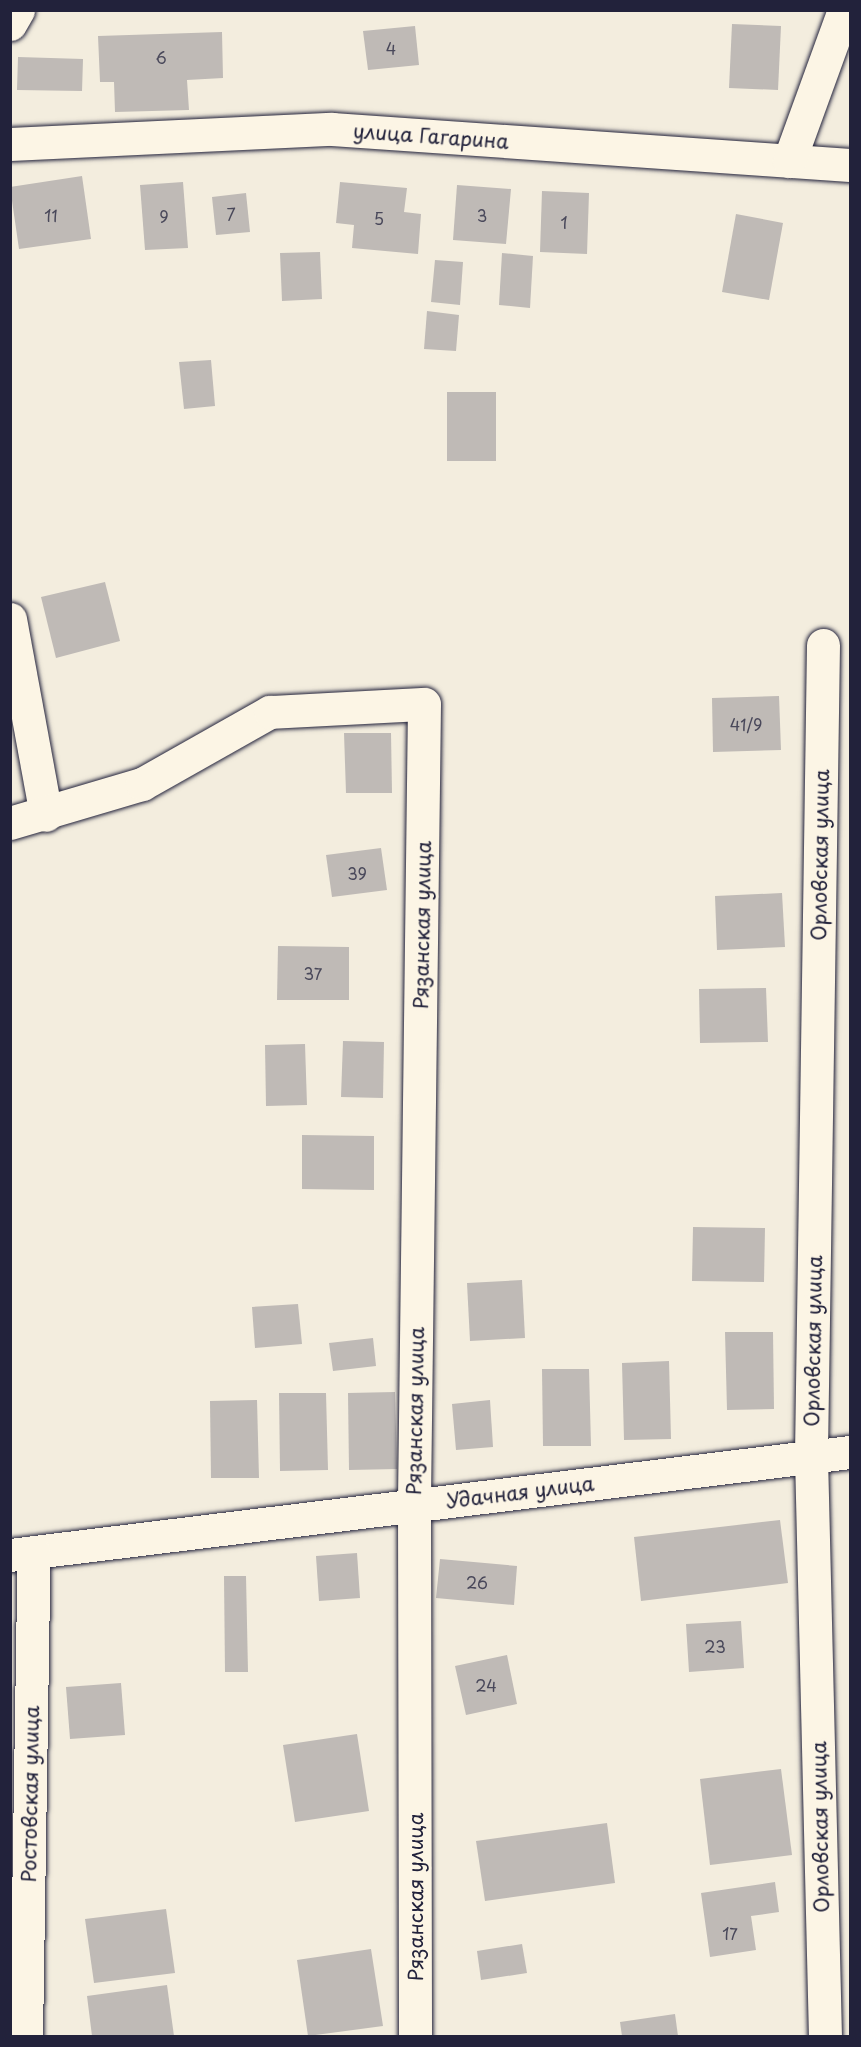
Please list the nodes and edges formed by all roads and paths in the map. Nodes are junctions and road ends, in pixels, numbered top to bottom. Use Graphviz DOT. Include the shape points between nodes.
graph roads {
  1 [pos="18,10"];
  2 [pos="844,10"];
  3 [pos="10,24"];
  4 [pos="10,144"];
  5 [pos="789,161"];
  6 [pos="850,165"];
  7 [pos="10,619"];
  8 [pos="823,645"];
  9 [pos="46,815"];
  10 [pos="10,823"];
  11 [pos="850,1452"];
  12 [pos="811,1456"];
  13 [pos="414,1505"];
  14 [pos="22,1554"];
  15 [pos="26,2037"];
  16 [pos="416,2037"];
  17 [pos="825,2037"];
  1 -- 3 [label="street"];
  2 -- 5 [label="street"];
  4 -- 5 [label="street, улица Гагарина" via="332,129"];
  5 -- 6 [label="street, улица Гагарина"];
  7 -- 9 [label="street"];
  8 -- 12 [label="street, Орловская улица"];
  9 -- 10 [label="street"];
  9 -- 13 [label="street, Рязанская улица" via="142,784 270,712 424,704"];
  11 -- 12 [label="street, Удачная улица"];
  12 -- 13 [label="street, Удачная улица"];
  12 -- 17 [label="street, Орловская улица"];
  13 -- 14 [label="street, Удачная улица"];
  13 -- 16 [label="street, Рязанская улица"];
  14 -- 15 [label="street, Ростовская улица"];
}
